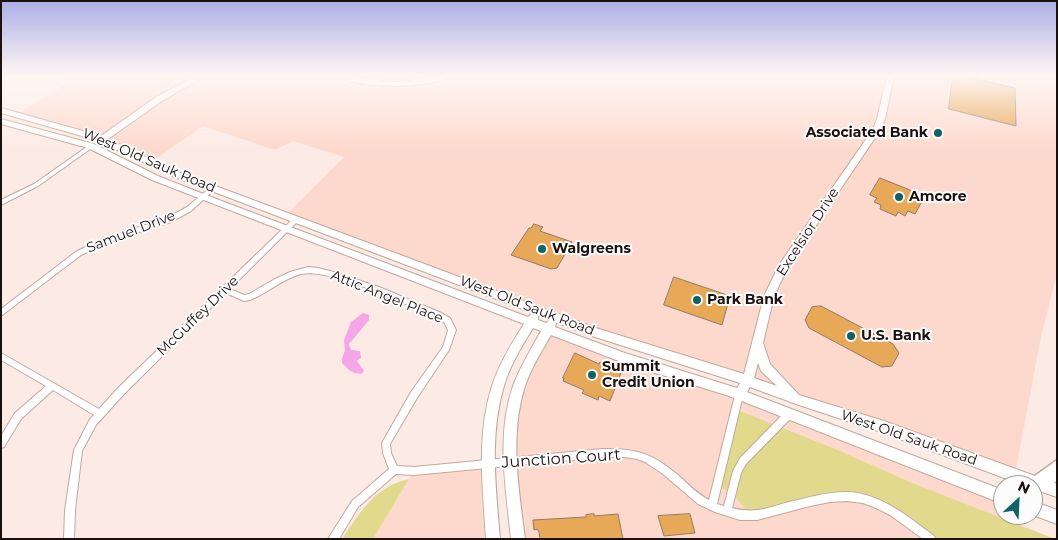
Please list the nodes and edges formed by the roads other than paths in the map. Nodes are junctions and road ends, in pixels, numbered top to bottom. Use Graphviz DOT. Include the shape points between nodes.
graph roads {
  1 [pos="156,101"];
  2 [pos="885,101"];
  3 [pos="2,111"];
  4 [pos="1,120"];
  5 [pos="102,139"];
  6 [pos="91,146"];
  7 [pos="213,188"];
  8 [pos="203,197"];
  9 [pos="1,203"];
  10 [pos="298,219"];
  11 [pos="288,229"];
  12 [pos="225,290"];
  13 [pos="538,310"];
  14 [pos="1,313"];
  15 [pos="554,316"];
  16 [pos="530,323"];
  17 [pos="548,329"];
  18 [pos="758,342"];
  19 [pos="1,356"];
  20 [pos="748,380"];
  21 [pos="52,386"];
  22 [pos="739,395"];
  23 [pos="799,400"];
  24 [pos="100,414"];
  25 [pos="788,415"];
  26 [pos="1,444"];
  27 [pos="511,462"];
  28 [pos="489,464"];
  29 [pos="1057,468"];
  30 [pos="394,470"];
  31 [pos="1014,475"];
  32 [pos="1043,481"];
  33 [pos="1043,486"];
  34 [pos="1057,491"];
  35 [pos="993,493"];
  36 [pos="712,506"];
  37 [pos="727,511"];
  38 [pos="1043,512"];
  39 [pos="1057,517"];
  40 [pos="68,539"];
  41 [pos="333,539"];
  42 [pos="493,539"];
  43 [pos="518,539"];
  44 [pos="931,539"];
  1 -- 5 [label="street"];
  2 -- 18 [label="street, Excelsior Drive" via="878,127 784,265 769,296"];
  3 -- 5 [label="street, West Old Sauk Road"];
  4 -- 6 [label="street, West Old Sauk Road"];
  5 -- 6 [label="street"];
  5 -- 7 [label="street, West Old Sauk Road"];
  6 -- 8 [label="street, West Old Sauk Road" via="155,178"];
  6 -- 9 [label="street" via="36,185"];
  7 -- 8 [label="street, Samuel Drive"];
  7 -- 10 [label="street, West Old Sauk Road"];
  8 -- 11 [label="street, West Old Sauk Road"];
  8 -- 14 [label="street, Samuel Drive" via="169,220 79,253"];
  10 -- 11 [label="street, McGuffey Drive"];
  10 -- 13 [label="street, West Old Sauk Road"];
  11 -- 12 [label="street, McGuffey Drive"];
  11 -- 16 [label="street, West Old Sauk Road"];
  12 -- 24 [label="street, McGuffey Drive"];
  12 -- 30 [label="street, Attic Angel Place" via="244,298 250,297 292,274 321,270 447,320 452,330 446,348 386,443"];
  13 -- 15 [label="street, West Old Sauk Road"];
  13 -- 16 [label="street"];
  15 -- 17 [label="street"];
  15 -- 20 [label="street, West Old Sauk Road" via="624,342"];
  16 -- 17 [label="street, West Old Sauk Road"];
  16 -- 28 [label="street" via="498,386 489,427"];
  17 -- 22 [label="street, West Old Sauk Road" via="624,358"];
  17 -- 27 [label="street" via="524,374 514,402"];
  18 -- 20 [label="street, Excelsior Drive"];
  18 -- 23 [label="street" via="765,367"];
  19 -- 21 [label="street"];
  20 -- 22 [label="street, Excelsior Drive"];
  20 -- 23 [label="street, West Old Sauk Road"];
  21 -- 24 [label="street"];
  21 -- 26 [label="street" via="18,416"];
  22 -- 25 [label="street, West Old Sauk Road"];
  22 -- 36 [label="street"];
  23 -- 31 [label="street, West Old Sauk Road" via="884,427"];
  24 -- 40 [label="street" via="78,450"];
  25 -- 35 [label="street, West Old Sauk Road"];
  25 -- 37 [label="street" via="743,461 737,471"];
  27 -- 28 [label="street, Junction Court"];
  27 -- 36 [label="street, Junction Court" via="626,453 645,458 663,468"];
  27 -- 43 [label="street"];
  28 -- 30 [label="street"];
  28 -- 42 [label="street"];
  29 -- 32 [label="highway"];
  30 -- 41 [label="street" via="355,504"];
  33 -- 34 [label="street, West Old Sauk Road"];
  36 -- 37 [label="street, Junction Court"];
  37 -- 44 [label="street, Junction Court" via="751,516 820,497 863,497 894,511"];
  38 -- 39 [label="street"];
}
